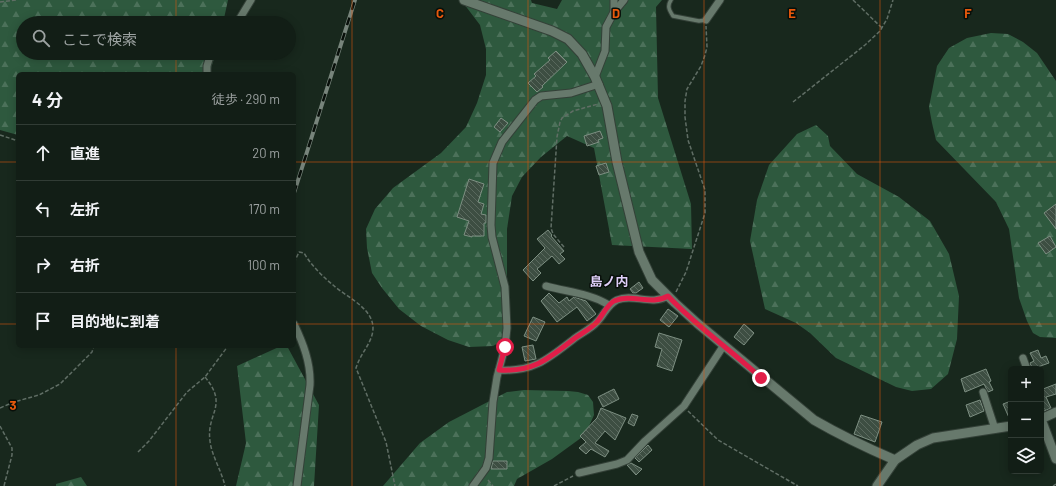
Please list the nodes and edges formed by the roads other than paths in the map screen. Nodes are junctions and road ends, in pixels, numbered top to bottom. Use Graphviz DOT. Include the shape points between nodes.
graph roads {
  1 [pos="252,0"];
  2 [pos="464,0"];
  3 [pos="614,0"];
  4 [pos="624,0"];
  5 [pos="672,0"];
  6 [pos="720,0"];
  7 [pos="614,12"];
  8 [pos="242,16"];
  9 [pos="706,20"];
  10 [pos="209,60"];
  11 [pos="207,72"];
  12 [pos="597,81"];
  13 [pos="546,286"];
  14 [pos="669,298"];
  15 [pos="609,305"];
  16 [pos="296,328"];
  17 [pos="724,345"];
  18 [pos="1023,358"];
  19 [pos="1026,366"];
  20 [pos="499,370"];
  21 [pos="982,392"];
  22 [pos="1056,412"];
  23 [pos="1008,427"];
  24 [pos="995,429"];
  25 [pos="1056,459"];
  26 [pos="895,460"];
  27 [pos="579,473"];
  28 [pos="297,486"];
  29 [pos="473,486"];
  30 [pos="877,486"];
  1 -- 8 [label="street"];
  2 -- 12 [label="street" via="568,40 582,54"];
  3 -- 7 [label="street"];
  4 -- 7 [label="street"];
  5 -- 9 [label="lane" via="669,10 673,16"];
  6 -- 9 [label="street"];
  7 -- 12 [label="street" via="606,27 605,51"];
  10 -- 11 [label="street"];
  12 -- 14 [label="street" via="605,101 638,252 652,280"];
  12 -- 20 [label="street" via="571,93 541,96 535,100 502,142 493,163 492,237 506,287 505,347"];
  13 -- 15 [label="street" via="589,295"];
  14 -- 15 [label="street" via="620,299"];
  14 -- 17 [label="street"];
  15 -- 20 [label="street" via="596,323 550,358 525,369"];
  16 -- 28 [label="street" via="311,375"];
  17 -- 26 [label="street" via="814,420 835,433"];
  17 -- 27 [label="street" via="684,406 627,460"];
  18 -- 19 [label="street"];
  20 -- 29 [label="street" via="486,468"];
  21 -- 24 [label="street"];
  22 -- 25 [label="street" via="1041,419"];
  23 -- 24 [label="street"];
  24 -- 26 [label="street" via="933,438"];
  26 -- 30 [label="street"];
}
